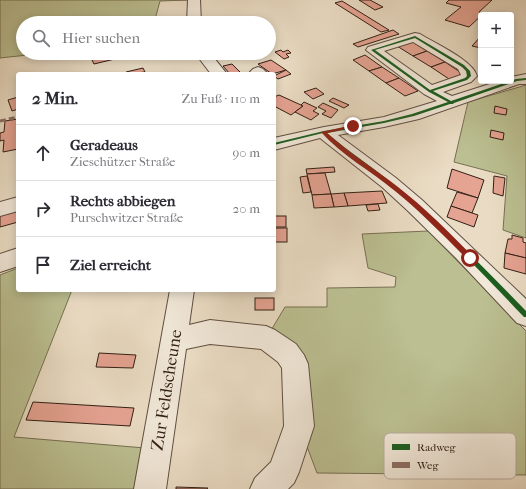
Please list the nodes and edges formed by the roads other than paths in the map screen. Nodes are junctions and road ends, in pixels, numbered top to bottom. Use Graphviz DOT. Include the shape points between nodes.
graph roads {
  1 [pos="194,0"];
  2 [pos="194,16"];
  3 [pos="208,60"];
  4 [pos="217,72"];
  5 [pos="526,79"];
  6 [pos="430,92"];
  7 [pos="452,103"];
  8 [pos="324,132"];
  9 [pos="276,142"];
  10 [pos="16,205"];
  11 [pos="0,209"];
  12 [pos="16,258"];
  13 [pos="0,263"];
  14 [pos="182,292"];
  15 [pos="526,315"];
  16 [pos="175,340"];
  17 [pos="150,489"];
  18 [pos="266,489"];
  1 -- 2 [label="street"];
  3 -- 4 [label="street"];
  5 -- 7 [label="street"];
  6 -- 6 [label="street" via="379,54 373,50 415,37 468,71 469,76 466,79"];
  6 -- 7 [label="street"];
  7 -- 8 [label="street" via="384,122"];
  8 -- 9 [label="street"];
  8 -- 15 [label="street" via="437,224"];
  10 -- 11 [label="street"];
  12 -- 13 [label="street"];
  14 -- 16 [label="street, Zur Feldscheune"];
  16 -- 17 [label="street, Zur Feldscheune"];
  16 -- 18 [label="street" via="210,332 266,338 287,354 295,364 299,426 282,472"];
}
